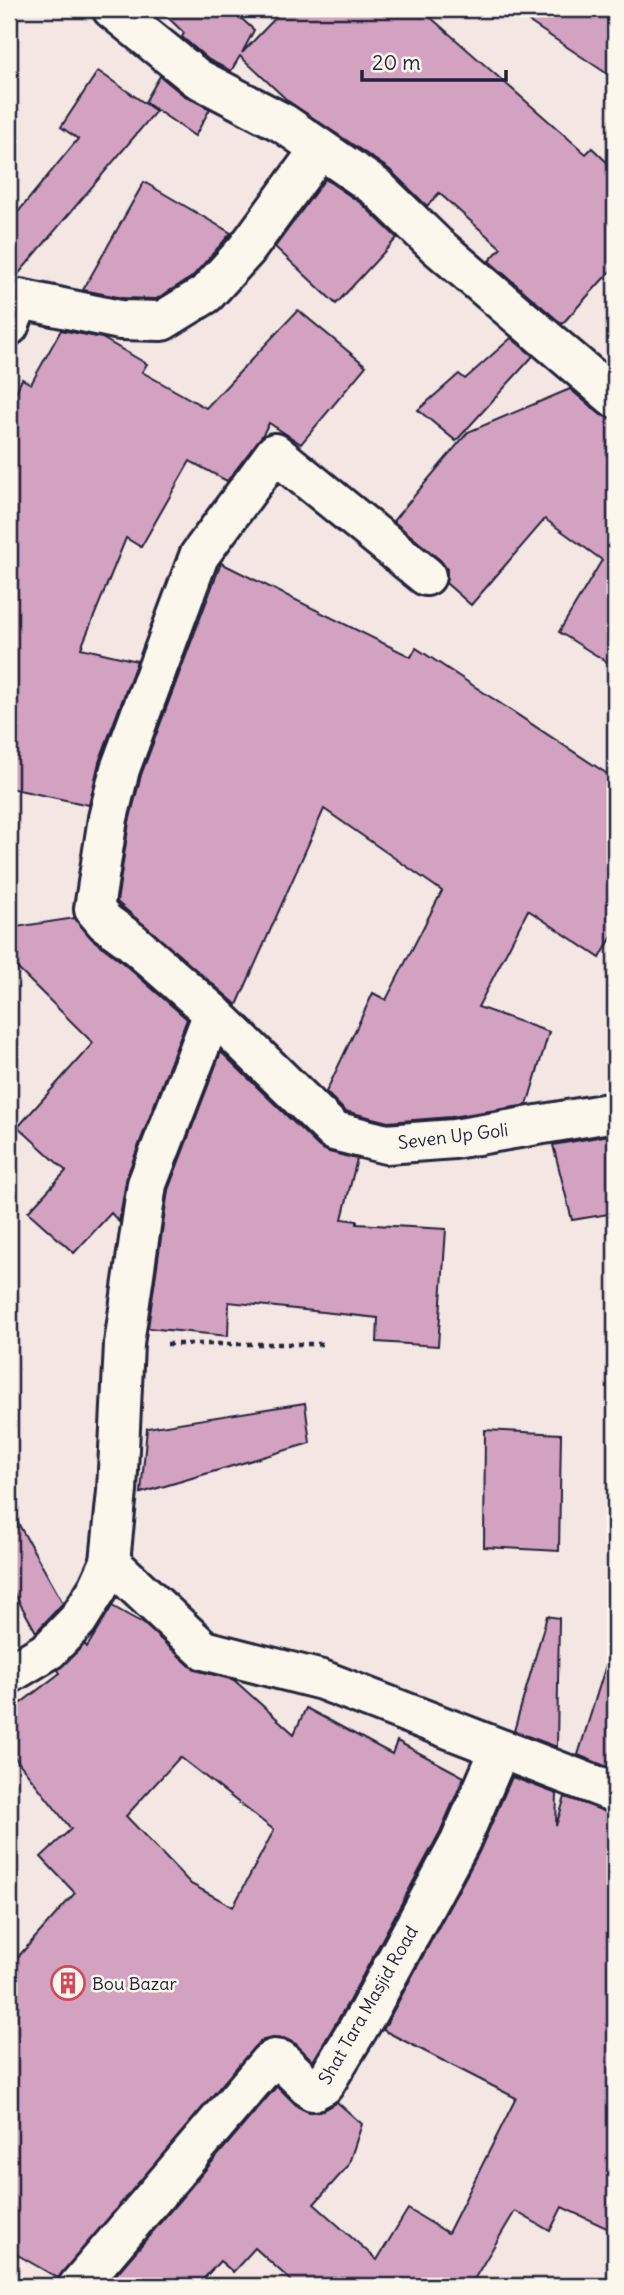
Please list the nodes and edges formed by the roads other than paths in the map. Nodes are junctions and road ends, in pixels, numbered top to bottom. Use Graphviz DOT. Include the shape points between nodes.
graph roads {
  1 [pos="112,9"];
  2 [pos="320,149"];
  3 [pos="9,327"];
  4 [pos="615,398"];
  5 [pos="426,576"];
  6 [pos="213,1013"];
  7 [pos="615,1112"];
  8 [pos="110,1562"];
  9 [pos="9,1674"];
  10 [pos="500,1749"];
  11 [pos="615,1793"];
  12 [pos="78,2286"];
  1 -- 2 [label="street" via="197,78 283,123"];
  2 -- 3 [label="street" via="246,250 206,294 162,321 120,320 20,299"];
  2 -- 4 [label="street" via="376,187 437,246"];
  5 -- 6 [label="street, Seven Up Goli" via="275,453 198,556 120,769 94,909"];
  6 -- 7 [label="street, Seven Up Goli" via="334,1130 386,1144 454,1139"];
  6 -- 8 [label="street" via="148,1184 124,1344"];
  8 -- 9 [label="street" via="78,1620 49,1650"];
  8 -- 10 [label="street" via="204,1650 322,1680"];
  10 -- 11 [label="street"];
  10 -- 12 [label="street, Shat Tara Masjid Road" via="460,1842 324,2085 313,2091 281,2060 268,2063"];
}
